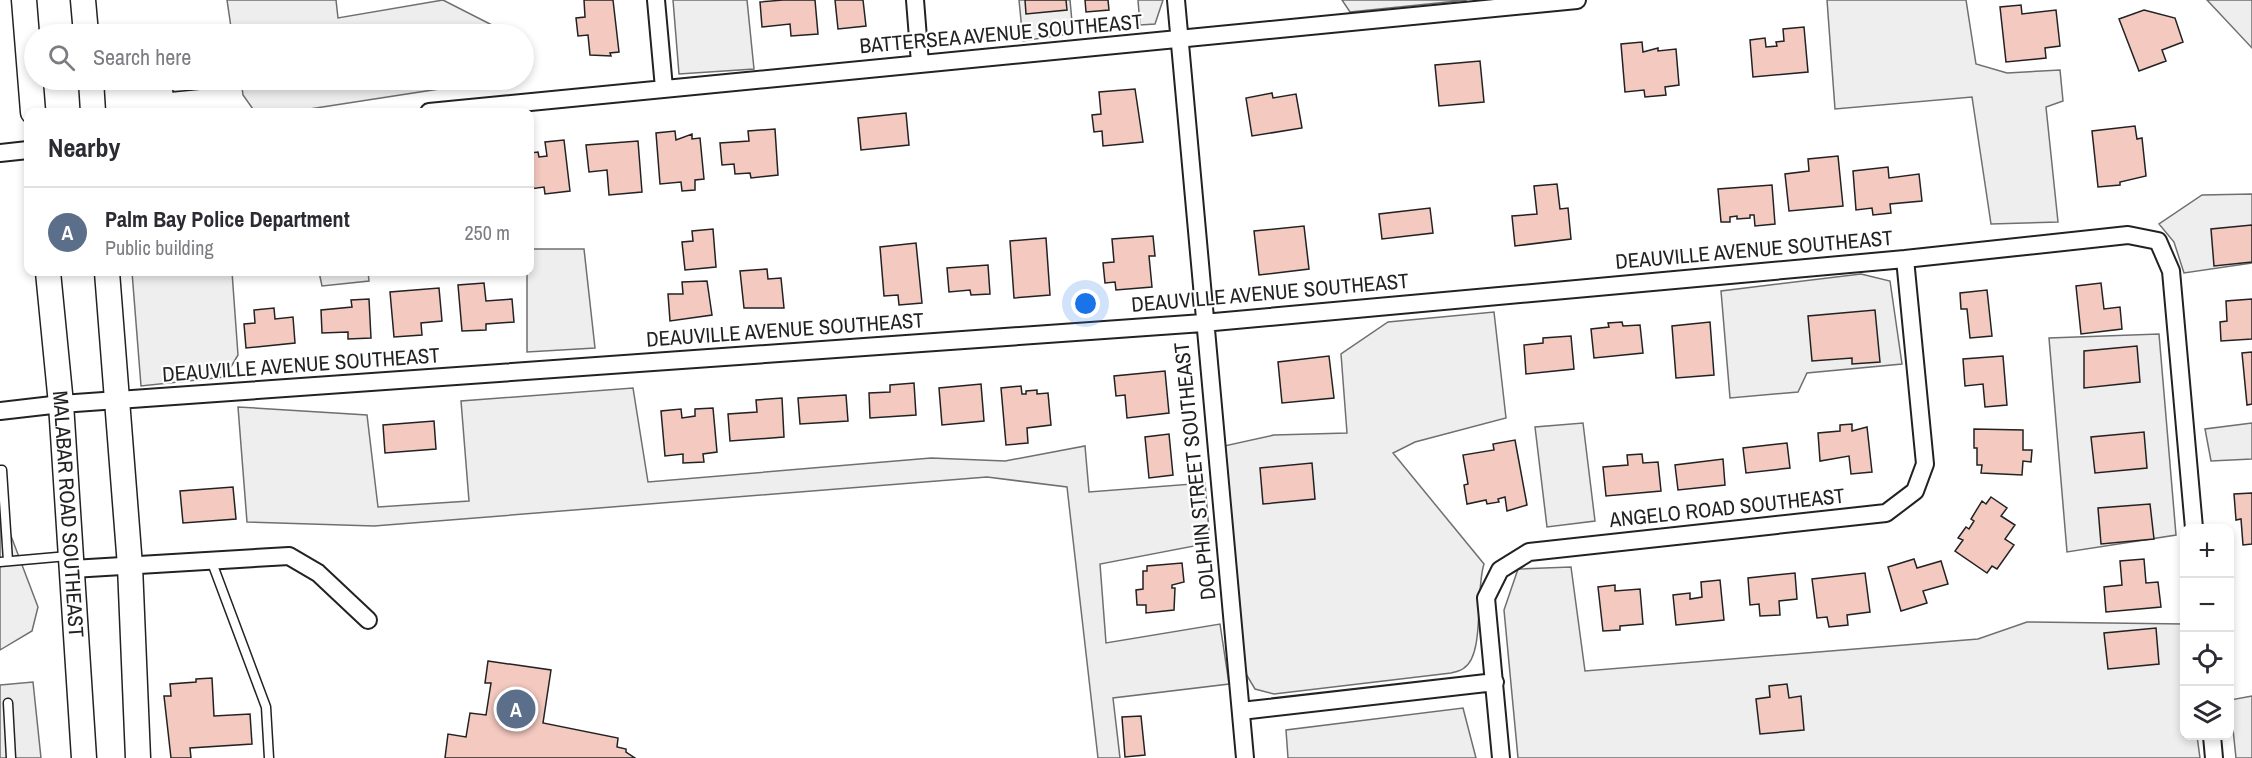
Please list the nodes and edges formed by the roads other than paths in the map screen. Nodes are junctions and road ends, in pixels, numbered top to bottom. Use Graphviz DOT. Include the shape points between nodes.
graph roads {
  1 [pos="24,0"];
  2 [pos="83,0"];
  3 [pos="656,0"];
  4 [pos="915,0"];
  5 [pos="1176,0"];
  6 [pos="1576,0"];
  7 [pos="26,24"];
  8 [pos="86,24"];
  9 [pos="1179,40"];
  10 [pos="920,63"];
  11 [pos="664,88"];
  12 [pos="31,90"];
  13 [pos="91,90"];
  14 [pos="33,108"];
  15 [pos="93,108"];
  16 [pos="468,108"];
  17 [pos="24,150"];
  18 [pos="0,153"];
  19 [pos="1905,259"];
  20 [pos="48,276"];
  21 [pos="107,276"];
  22 [pos="1203,323"];
  23 [pos="118,401"];
  24 [pos="61,404"];
  25 [pos="0,411"];
  26 [pos="0,470"];
  27 [pos="2194,524"];
  28 [pos="210,560"];
  29 [pos="4,561"];
  30 [pos="71,562"];
  31 [pos="130,566"];
  32 [pos="368,620"];
  33 [pos="1495,682"];
  34 [pos="8,703"];
  35 [pos="1241,711"];
  36 [pos="2212,740"];
  37 [pos="80,753"];
  38 [pos="11,758"];
  39 [pos="138,758"];
  40 [pos="269,758"];
  41 [pos="1245,758"];
  42 [pos="1501,758"];
  43 [pos="2214,758"];
  1 -- 7 [label="main road"];
  2 -- 8 [label="main road"];
  3 -- 11 [label="street"];
  4 -- 10 [label="street"];
  5 -- 9 [label="street, DOLPHIN STREET SOUTHEAST"];
  6 -- 9 [label="street, BATTERSEA AVENUE SOUTHEAST"];
  9 -- 10 [label="street, BATTERSEA AVENUE SOUTHEAST"];
  9 -- 22 [label="street, DOLPHIN STREET SOUTHEAST"];
  10 -- 11 [label="street, BATTERSEA AVENUE SOUTHEAST"];
  11 -- 16 [label="street, BATTERSEA AVENUE SOUTHEAST"];
  12 -- 14 [label="main road"];
  13 -- 15 [label="main road"];
  17 -- 18 [label="street"];
  19 -- 22 [label="street, DEAUVILLE AVENUE SOUTHEAST"];
  19 -- 27 [label="street, DEAUVILLE AVENUE SOUTHEAST" via="2128,235 2158,241 2171,271"];
  19 -- 33 [label="street, ANGELO ROAD SOUTHEAST" via="1925,464 1915,491 1886,513 1529,552 1500,570 1486,598"];
  20 -- 24 [label="main road, MALABAR ROAD SOUTHEAST"];
  21 -- 23 [label="main road"];
  22 -- 23 [label="street, DEAUVILLE AVENUE SOUTHEAST"];
  22 -- 35 [label="street, DOLPHIN STREET SOUTHEAST"];
  23 -- 24 [label="street, DEAUVILLE AVENUE SOUTHEAST"];
  23 -- 31 [label="main road"];
  24 -- 25 [label="street, DEAUVILLE AVENUE SOUTHEAST"];
  24 -- 30 [label="main road, MALABAR ROAD SOUTHEAST"];
  26 -- 29 [label="lane"];
  28 -- 31 [label="street"];
  28 -- 32 [label="street" via="289,556 318,573"];
  28 -- 40 [label="lane" via="266,707"];
  29 -- 30 [label="lane"];
  30 -- 31 [label="street"];
  30 -- 37 [label="main road, MALABAR ROAD SOUTHEAST"];
  31 -- 39 [label="main road"];
  33 -- 35 [label="street"];
  33 -- 42 [label="street, ANGELO ROAD SOUTHEAST"];
  34 -- 38 [label="lane"];
  35 -- 41 [label="street, DOLPHIN STREET SOUTHEAST"];
  36 -- 43 [label="street"];
}
